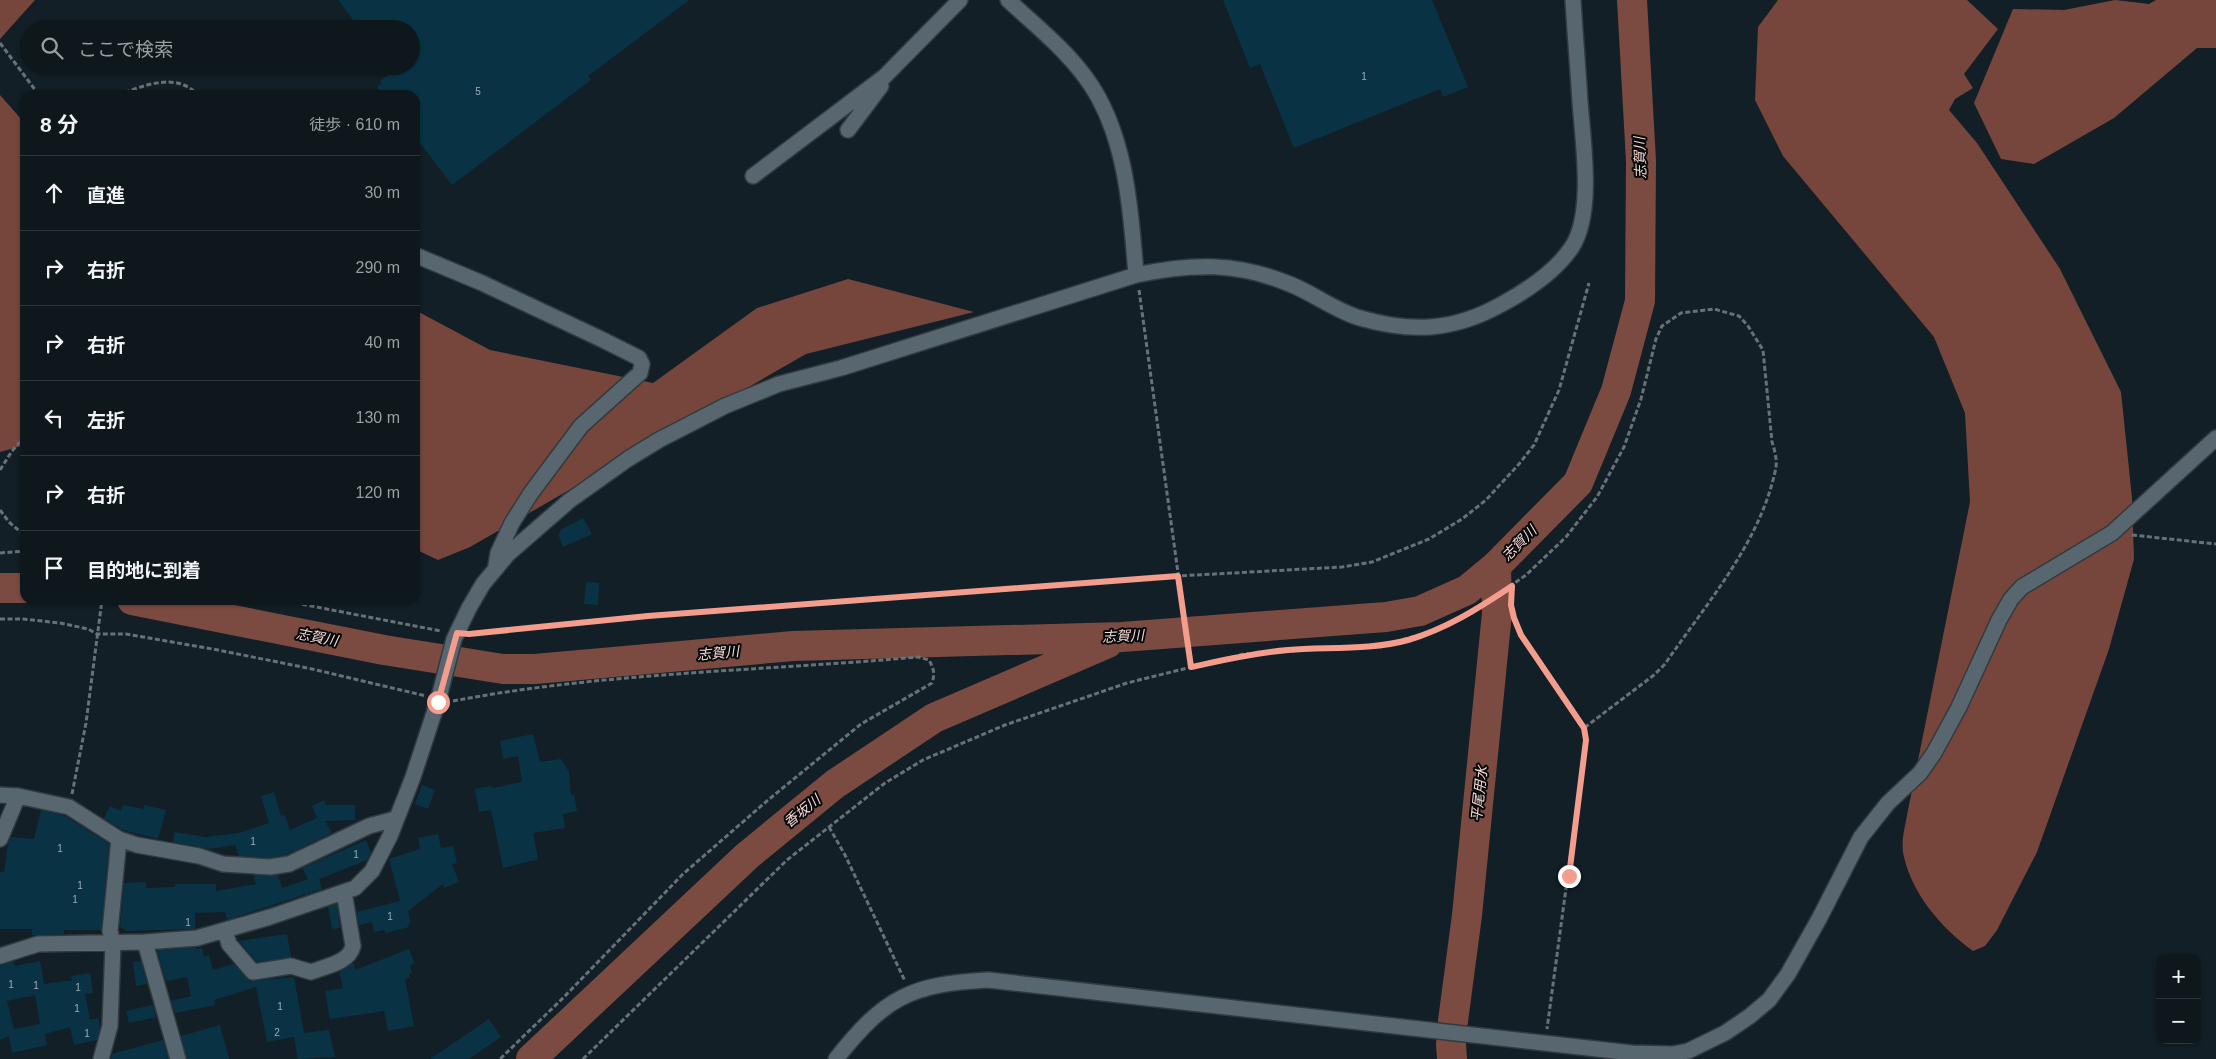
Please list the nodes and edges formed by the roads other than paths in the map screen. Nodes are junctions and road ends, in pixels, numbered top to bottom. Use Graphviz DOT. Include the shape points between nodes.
graph roads {
  1 [pos="960,0"];
  2 [pos="1008,0"];
  3 [pos="1573,0"];
  4 [pos="884,77"];
  5 [pos="848,130"];
  6 [pos="753,176"];
  7 [pos="420,257"];
  8 [pos="1136,275"];
  9 [pos="2216,438"];
  10 [pos="496,568"];
  11 [pos="0,796"];
  12 [pos="18,796"];
  13 [pos="395,819"];
  14 [pos="0,839"];
  15 [pos="119,839"];
  16 [pos="344,892"];
  17 [pos="225,930"];
  18 [pos="145,942"];
  19 [pos="113,943"];
  20 [pos="0,956"];
  21 [pos="101,1059"];
  22 [pos="178,1059"];
  23 [pos="836,1059"];
  1 -- 4 [label="street"];
  2 -- 8 [label="street" via="1072,62 1091,86 1108,119 1124,176 1133,228"];
  3 -- 8 [label="street" via="1585,173 1581,221 1572,248 1517,296 1450,326 1402,327 1357,317 1291,284 1237,268 1174,267"];
  4 -- 5 [label="street" via="879,90"];
  4 -- 6 [label="street"];
  7 -- 10 [label="street" via="592,335 638,358 642,364 640,373 581,426 531,493 512,523 498,553"];
  8 -- 10 [label="street" via="780,384 725,406 628,459 545,521"];
  9 -- 23 [label="street" via="2112,533 2022,587 2010,599 1934,752 1920,773 1888,802 1861,837 1788,974 1769,1000 1750,1016 1688,1052 1632,1053 1011,981 965,981 911,992 877,1014"];
  10 -- 13 [label="street" via="474,600 456,636 413,777"];
  11 -- 12 [label="street"];
  12 -- 14 [label="street"];
  12 -- 15 [label="street" via="69,807"];
  13 -- 15 [label="street" via="369,826 289,864 270,867 223,864"];
  13 -- 16 [label="street" via="383,853 372,871 355,888"];
  15 -- 19 [label="street" via="110,931"];
  16 -- 17 [label="street"];
  16 -- 17 [label="street" via="353,946 351,953 345,959 311,972 291,966 253,972 229,944"];
  17 -- 18 [label="street" via="197,938"];
  18 -- 19 [label="street"];
  18 -- 22 [label="street"];
  19 -- 20 [label="street" via="38,944"];
  19 -- 21 [label="street" via="110,1026"];
}
